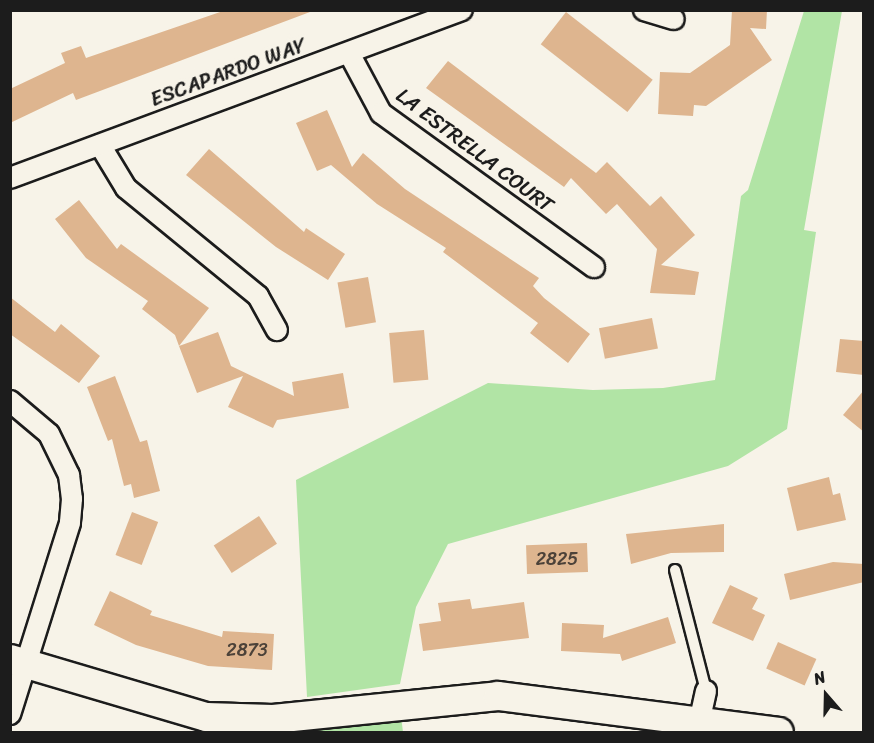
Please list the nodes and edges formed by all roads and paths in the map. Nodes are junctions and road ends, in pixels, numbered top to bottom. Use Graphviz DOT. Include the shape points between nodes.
graph roads {
  1 [pos="462,10"];
  2 [pos="644,10"];
  3 [pos="674,19"];
  4 [pos="349,53"];
  5 [pos="100,145"];
  6 [pos="10,178"];
  7 [pos="594,267"];
  8 [pos="278,330"];
  9 [pos="10,401"];
  10 [pos="675,570"];
  11 [pos="19,661"];
  12 [pos="706,691"];
  13 [pos="10,714"];
  14 [pos="698,727"];
  15 [pos="779,732"];
  1 -- 4 [label="street, ESCAPARDO WAY"];
  2 -- 3 [label="street"];
  4 -- 5 [label="street, ESCAPARDO WAY"];
  4 -- 7 [label="street, LA ESTRELLA COURT" via="381,113"];
  5 -- 6 [label="street, ESCAPARDO WAY"];
  5 -- 8 [label="street" via="126,188 258,296"];
  9 -- 11 [label="street" via="49,434 69,475 72,499 70,523"];
  10 -- 12 [label="lane"];
  11 -- 13 [label="street"];
  11 -- 14 [label="street" via="206,717 273,719 498,696"];
  12 -- 14 [label="street"];
  14 -- 15 [label="street"];
}
